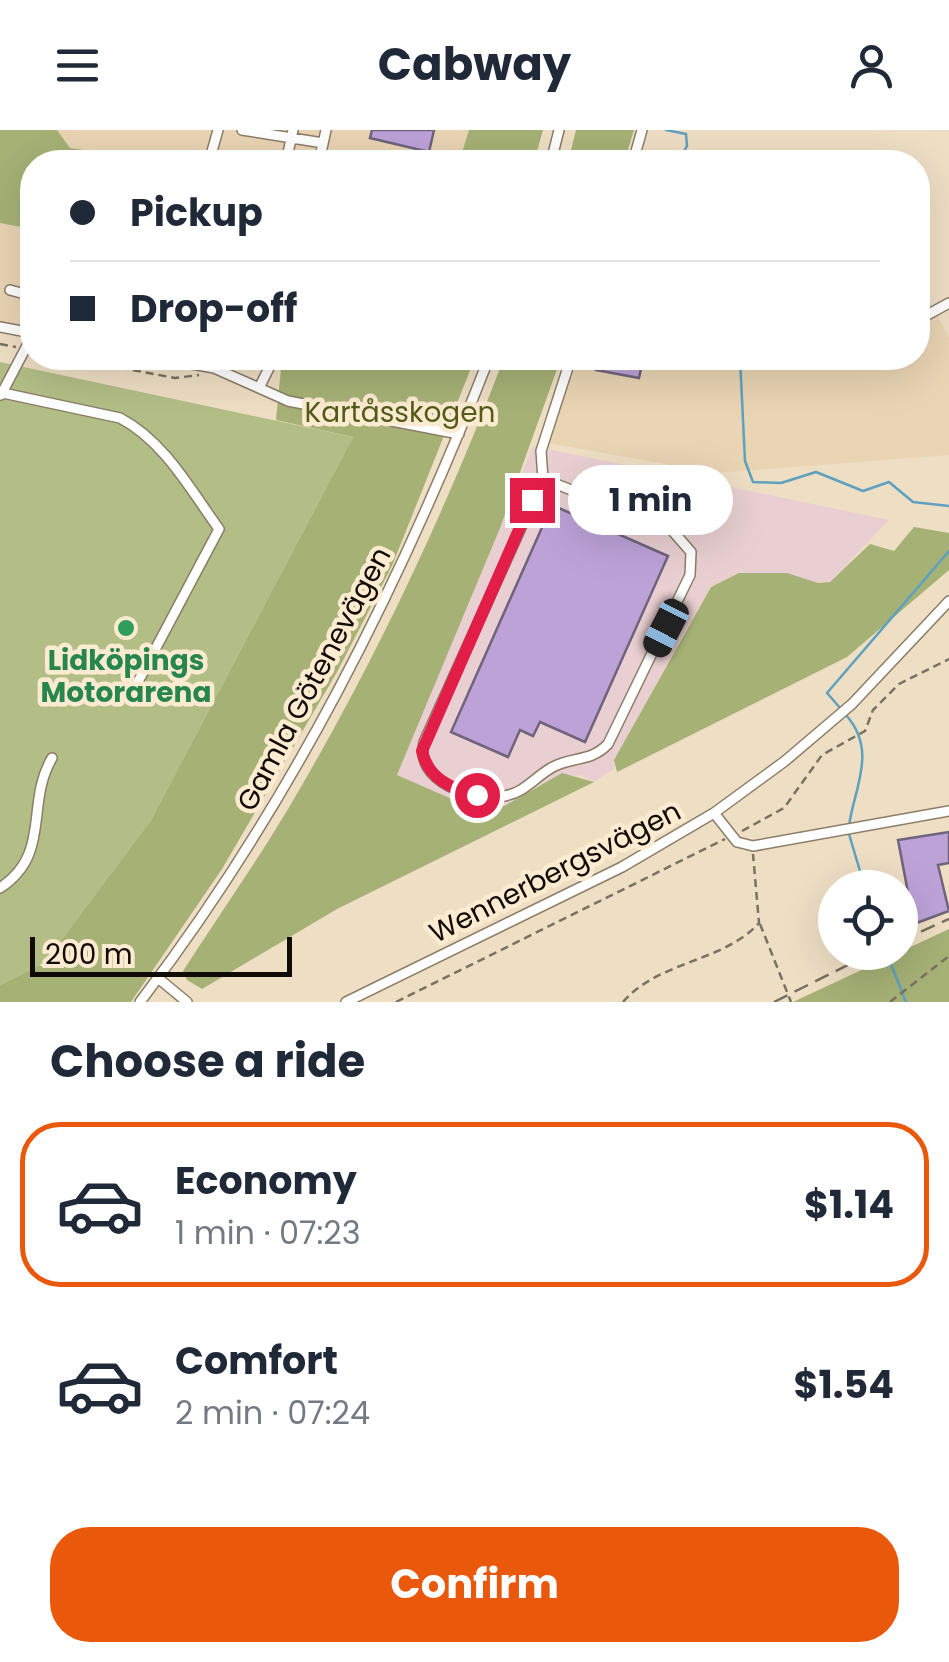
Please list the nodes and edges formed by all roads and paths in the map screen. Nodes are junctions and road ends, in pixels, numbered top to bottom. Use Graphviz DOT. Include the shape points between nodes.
graph roads {
  1 [pos="242,130"];
  2 [pos="326,130"];
  3 [pos="292,134"];
  4 [pos="324,143"];
  5 [pos="322,150"];
  6 [pos="10,290"];
  7 [pos="20,293"];
  8 [pos="20,358"];
  9 [pos="133,370"];
  10 [pos="202,370"];
  11 [pos="216,370"];
  12 [pos="268,370"];
  13 [pos="484,370"];
  14 [pos="567,370"];
  15 [pos="260,388"];
  16 [pos="1,395"];
  17 [pos="459,434"];
  18 [pos="543,479"];
  19 [pos="949,601"];
  20 [pos="949,660"];
  21 [pos="131,694"];
  22 [pos="52,758"];
  23 [pos="949,811"];
  24 [pos="714,813"];
  25 [pos="730,836"];
  26 [pos="753,846"];
  27 [pos="0,888"];
  28 [pos="760,923"];
  29 [pos="949,956"];
  30 [pos="158,978"];
  31 [pos="140,1002"];
  32 [pos="187,1002"];
  33 [pos="346,1002"];
  34 [pos="396,1002"];
  35 [pos="623,1002"];
  36 [pos="791,1002"];
  37 [pos="890,1002"];
  1 -- 3 [label="street"];
  2 -- 4 [label="street"];
  3 -- 4 [label="street"];
  4 -- 5 [label="street"];
  6 -- 7 [label="street"];
  8 -- 16 [label="street"];
  9 -- 10 [label="path" via="192,379"];
  11 -- 15 [label="street"];
  12 -- 15 [label="street"];
  13 -- 17 [label="street, Gamla Götenevägen"];
  14 -- 18 [label="street" via="540,451"];
  15 -- 17 [label="street" via="288,402"];
  16 -- 21 [label="street" via="91,411 138,428 219,528"];
  17 -- 30 [label="street, Gamla Götenevägen" via="406,559 328,708 243,853"];
  18 -- 18 [label="street" via="424,742 428,768 460,791 505,796 553,766 597,755 690,574 691,552 670,528"];
  19 -- 24 [label="street, Wennerbergsvägen" via="852,704"];
  20 -- 25 [label="path" via="899,684 873,710 865,732 822,755 784,808"];
  22 -- 27 [label="street" via="44,771 32,854"];
  23 -- 26 [label="street"];
  24 -- 25 [label="street"];
  24 -- 33 [label="street, Wennerbergsvägen" via="622,868"];
  25 -- 26 [label="street"];
  25 -- 34 [label="path"];
  26 -- 28 [label="path"];
  28 -- 35 [label="path" via="640,986"];
  28 -- 36 [label="path"];
  29 -- 37 [label="path"];
  30 -- 31 [label="street, Gamla Götenevägen"];
  30 -- 32 [label="street"];
}
